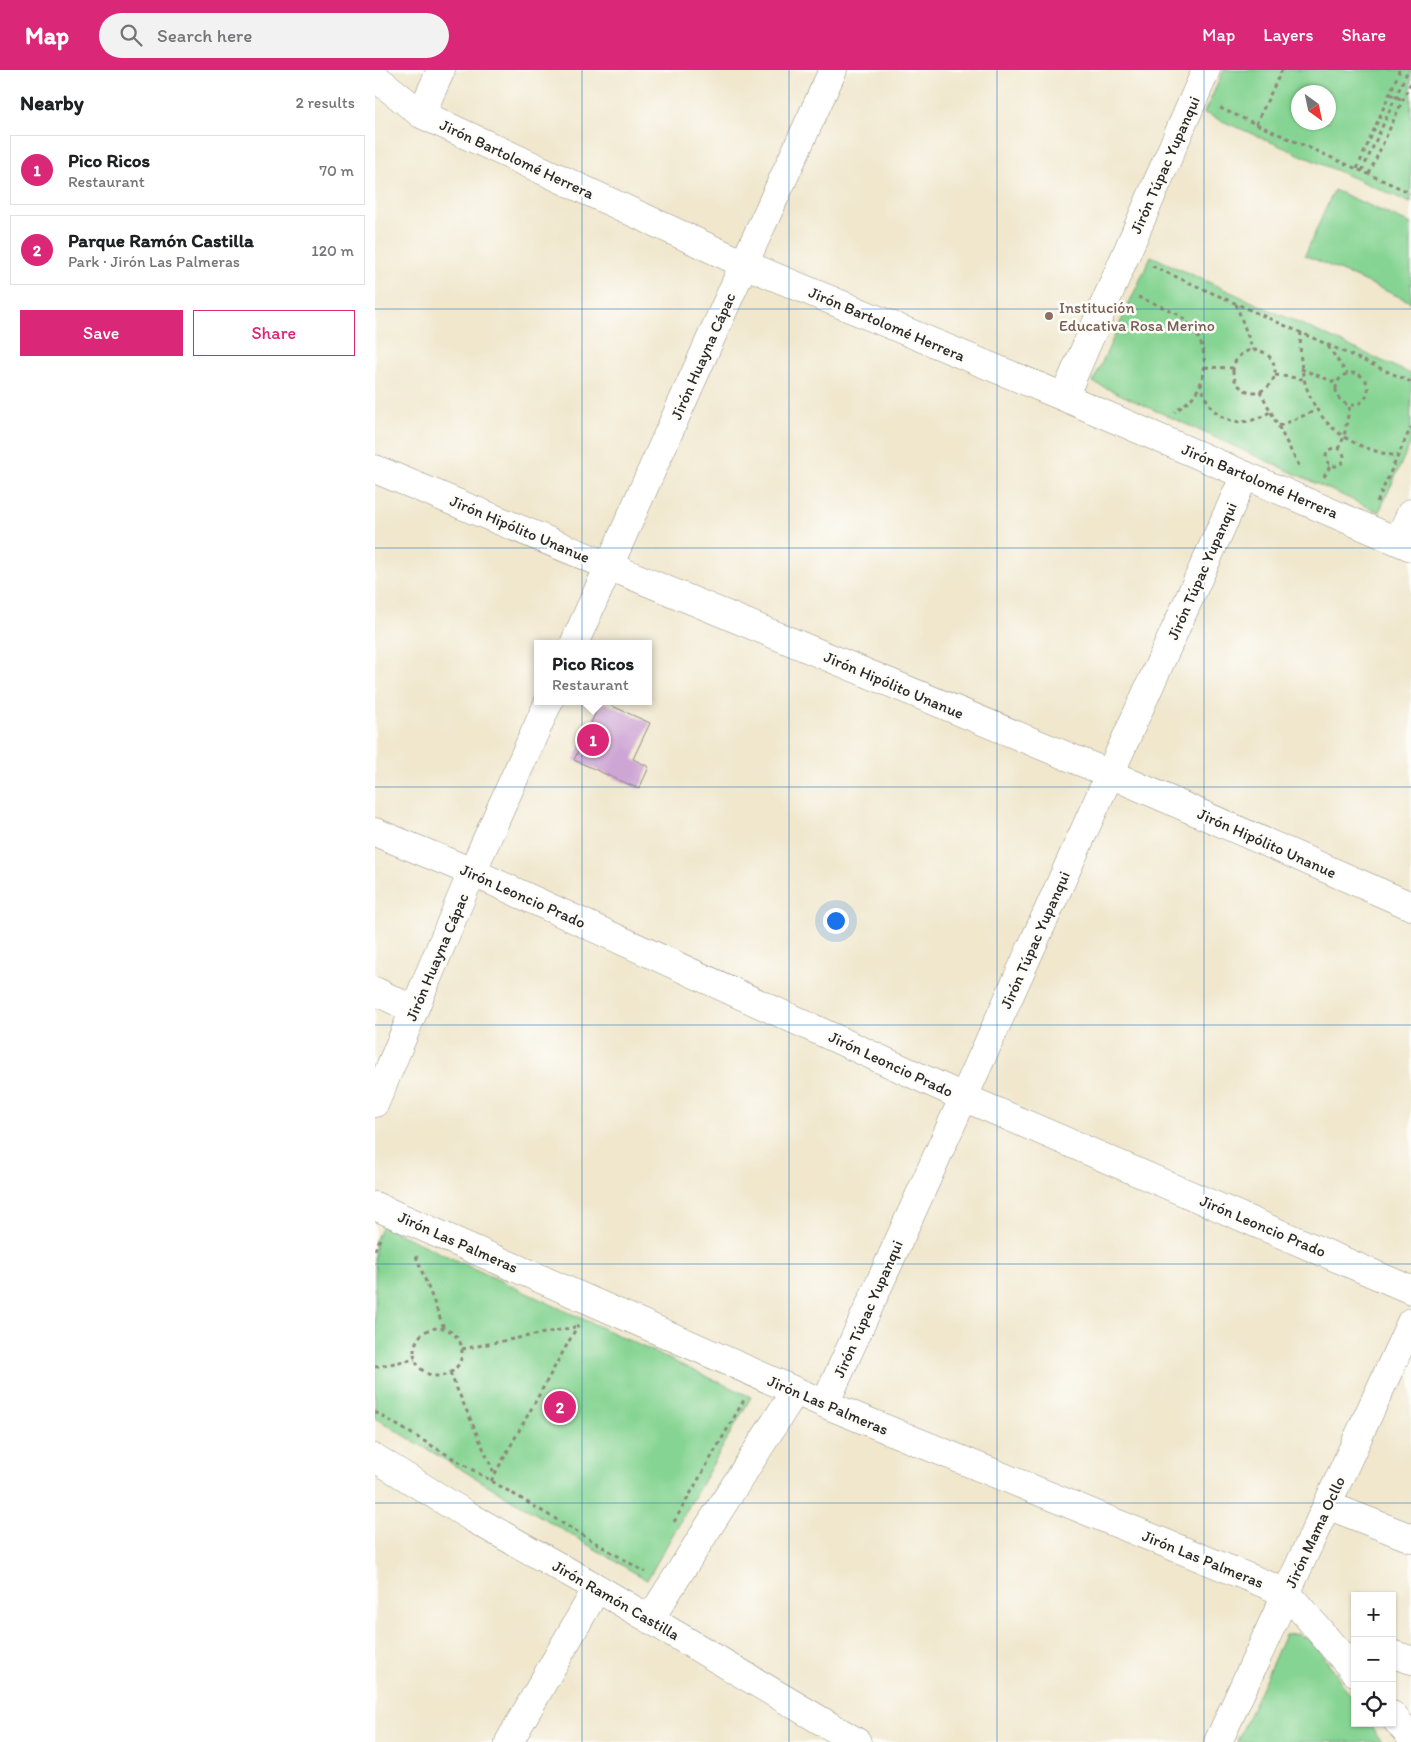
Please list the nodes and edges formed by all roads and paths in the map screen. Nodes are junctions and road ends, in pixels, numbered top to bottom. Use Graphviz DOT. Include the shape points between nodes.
graph roads {
  1 [pos="441,70"];
  2 [pos="833,70"];
  3 [pos="1206,70"];
  4 [pos="1283,70"];
  5 [pos="1399,70"];
  6 [pos="1408,70"];
  7 [pos="375,77"];
  8 [pos="1411,82"];
  9 [pos="1390,94"];
  10 [pos="1396,97"];
  11 [pos="1221,100"];
  12 [pos="1403,100"];
  13 [pos="421,114"];
  14 [pos="1256,124"];
  15 [pos="1357,169"];
  16 [pos="1362,171"];
  17 [pos="1369,174"];
  18 [pos="1411,193"];
  19 [pos="744,264"];
  20 [pos="1149,273"];
  21 [pos="1141,289"];
  22 [pos="1137,296"];
  23 [pos="1236,303"];
  24 [pos="1134,305"];
  25 [pos="1301,332"];
  26 [pos="1327,344"];
  27 [pos="1253,350"];
  28 [pos="1205,367"];
  29 [pos="1234,368"];
  30 [pos="1301,369"];
  31 [pos="1347,374"];
  32 [pos="1275,375"];
  33 [pos="1303,378"];
  34 [pos="1201,381"];
  35 [pos="1411,382"];
  36 [pos="1337,383"];
  37 [pos="1261,391"];
  38 [pos="1063,397"];
  39 [pos="1350,405"];
  40 [pos="1317,410"];
  41 [pos="1271,411"];
  42 [pos="1183,417"];
  43 [pos="1279,426"];
  44 [pos="1411,428"];
  45 [pos="1344,437"];
  46 [pos="1338,449"];
  47 [pos="1398,456"];
  48 [pos="1331,464"];
  49 [pos="1293,467"];
  50 [pos="375,469"];
  51 [pos="1245,475"];
  52 [pos="1323,480"];
  53 [pos="1376,504"];
  54 [pos="1411,513"];
  55 [pos="1405,544"];
  56 [pos="609,566"];
  57 [pos="576,640"];
  58 [pos="547,705"];
  59 [pos="1110,774"];
  60 [pos="375,832"];
  61 [pos="472,872"];
  62 [pos="1411,906"];
  63 [pos="375,991"];
  64 [pos="414,1010"];
  65 [pos="963,1097"];
  66 [pos="375,1104"];
  67 [pos="375,1206"];
  68 [pos="383,1231"];
  69 [pos="375,1250"];
  70 [pos="415,1254"];
  71 [pos="1411,1290"];
  72 [pos="1411,1322"];
  73 [pos="444,1328"];
  74 [pos="462,1349"];
  75 [pos="415,1359"];
  76 [pos="375,1367"];
  77 [pos="450,1374"];
  78 [pos="795,1391"];
  79 [pos="735,1396"];
  80 [pos="825,1404"];
  81 [pos="375,1412"];
  82 [pos="375,1458"];
  83 [pos="495,1475"];
  84 [pos="491,1481"];
  85 [pos="1327,1505"];
  86 [pos="670,1529"];
  87 [pos="1411,1538"];
  88 [pos="646,1572"];
  89 [pos="597,1588"];
  90 [pos="1287,1593"];
  91 [pos="650,1619"];
  92 [pos="1316,1628"];
  93 [pos="1351,1640"];
  94 [pos="1396,1655"];
  95 [pos="1411,1660"];
  96 [pos="1351,1667"];
  97 [pos="1396,1720"];
  98 [pos="1411,1737"];
  99 [pos="509,1742"];
  100 [pos="857,1742"];
  101 [pos="1218,1742"];
  1 -- 13 [label="street"];
  2 -- 19 [label="street, Jirón Huayna Cápac"];
  3 -- 38 [label="street, Jirón Túpac Yupanqui"];
  4 -- 14 [label="path"];
  5 -- 9 [label="path"];
  6 -- 10 [label="path"];
  7 -- 13 [label="street, Jirón Bartolomé Herrera"];
  8 -- 12 [label="path"];
  9 -- 10 [label="path"];
  9 -- 15 [label="path"];
  10 -- 12 [label="path"];
  10 -- 16 [label="path"];
  11 -- 14 [label="path" via="1218,107"];
  12 -- 17 [label="path"];
  13 -- 19 [label="street, Jirón Bartolomé Herrera"];
  14 -- 15 [label="path"];
  15 -- 16 [label="path"];
  16 -- 17 [label="path"];
  17 -- 18 [label="path"];
  19 -- 38 [label="street, Jirón Bartolomé Herrera"];
  19 -- 56 [label="street, Jirón Huayna Cápac"];
  20 -- 23 [label="path" via="1152,265"];
  21 -- 22 [label="path"];
  22 -- 24 [label="path"];
  22 -- 28 [label="path" via="1191,325 1204,352"];
  23 -- 25 [label="path"];
  23 -- 27 [label="path"];
  25 -- 26 [label="path"];
  25 -- 30 [label="path"];
  26 -- 31 [label="path"];
  26 -- 35 [label="path"];
  27 -- 29 [label="path" via="1237,359"];
  27 -- 32 [label="path" via="1270,357 1275,365"];
  28 -- 29 [label="path"];
  28 -- 34 [label="path"];
  29 -- 37 [label="path" via="1234,377 1239,385 1246,390"];
  30 -- 33 [label="path"];
  30 -- 36 [label="path"];
  31 -- 36 [label="path"];
  31 -- 39 [label="path" via="1359,374 1369,388 1362,403"];
  32 -- 33 [label="path"];
  32 -- 37 [label="path" via="1272,383"];
  33 -- 40 [label="path"];
  34 -- 41 [label="path" via="1213,410 1230,420 1252,421"];
  34 -- 42 [label="path" via="1195,394 1174,413"];
  36 -- 39 [label="path" via="1339,400"];
  37 -- 41 [label="path"];
  38 -- 51 [label="street, Jirón Bartolomé Herrera"];
  39 -- 45 [label="path"];
  40 -- 43 [label="path"];
  40 -- 45 [label="path"];
  41 -- 43 [label="path"];
  43 -- 49 [label="path" via="1302,471"];
  44 -- 47 [label="path"];
  45 -- 46 [label="path"];
  45 -- 47 [label="path" via="1377,453"];
  46 -- 48 [label="path" via="1327,453 1326,458"];
  46 -- 48 [label="path" via="1343,461 1339,465"];
  47 -- 53 [label="path"];
  48 -- 52 [label="path"];
  50 -- 56 [label="street, Jirón Hipólito Unanue"];
  51 -- 55 [label="street, Jirón Bartolomé Herrera"];
  51 -- 59 [label="street, Jirón Túpac Yupanqui"];
  54 -- 55 [label="street"];
  56 -- 57 [label="street, Jirón Huayna Cápac"];
  56 -- 59 [label="street, Jirón Hipólito Unanue"];
  58 -- 61 [label="street, Jirón Huayna Cápac"];
  59 -- 62 [label="street, Jirón Hipólito Unanue"];
  59 -- 65 [label="street, Jirón Túpac Yupanqui"];
  60 -- 61 [label="street, Jirón Leoncio Prado"];
  61 -- 64 [label="street, Jirón Huayna Cápac"];
  61 -- 65 [label="street, Jirón Leoncio Prado"];
  63 -- 64 [label="street"];
  64 -- 66 [label="street, Jirón Huayna Cápac"];
  65 -- 71 [label="street, Jirón Leoncio Prado"];
  65 -- 80 [label="street, Jirón Túpac Yupanqui"];
  67 -- 78 [label="street, Jirón Las Palmeras"];
  68 -- 69 [label="path"];
  70 -- 73 [label="path"];
  72 -- 85 [label="street, Jirón Mama Ocllo"];
  73 -- 74 [label="path" via="458,1337"];
  73 -- 75 [label="path" via="422,1334 414,1347"];
  74 -- 77 [label="path" via="461,1361"];
  74 -- 83 [label="path" via="578,1325"];
  75 -- 76 [label="path"];
  75 -- 77 [label="path" via="427,1374"];
  77 -- 83 [label="path"];
  78 -- 80 [label="street, Jirón Las Palmeras"];
  78 -- 91 [label="street"];
  79 -- 86 [label="path" via="744,1400"];
  80 -- 90 [label="street, Jirón Las Palmeras"];
  81 -- 84 [label="path"];
  82 -- 89 [label="street, Jirón Ramón Castilla" via="474,1519"];
  83 -- 84 [label="path"];
  84 -- 88 [label="path"];
  85 -- 87 [label="street"];
  85 -- 90 [label="street, Jirón Mama Ocllo"];
  89 -- 91 [label="street, Jirón Ramón Castilla"];
  89 -- 99 [label="street"];
  90 -- 92 [label="street"];
  90 -- 101 [label="street, Jirón Mama Ocllo"];
  91 -- 100 [label="street, Jirón Ramón Castilla"];
  92 -- 93 [label="street"];
  92 -- 96 [label="street"];
  94 -- 95 [label="street"];
  97 -- 98 [label="street"];
}
